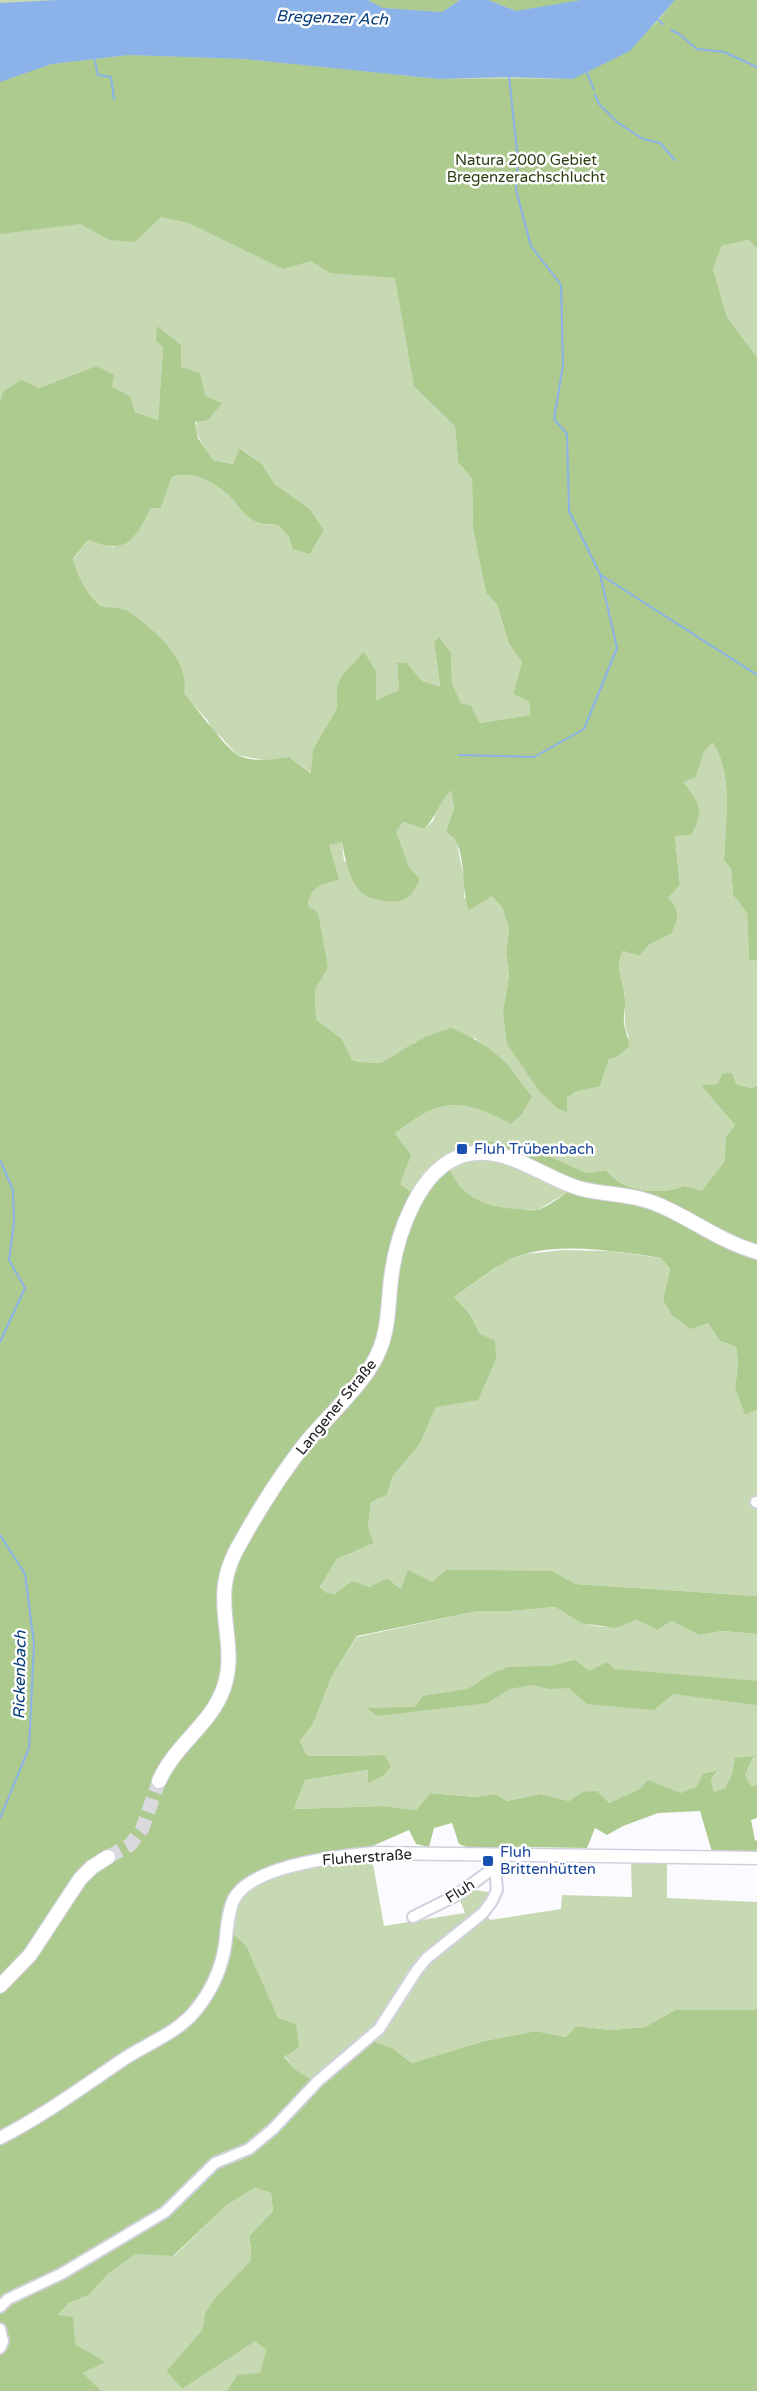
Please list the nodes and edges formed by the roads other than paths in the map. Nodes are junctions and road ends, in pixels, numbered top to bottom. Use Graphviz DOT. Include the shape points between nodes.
graph roads {
  1 [pos="757,1252"];
  2 [pos="159,1780"];
  3 [pos="108,1857"];
  4 [pos="757,1858"];
  5 [pos="495,1861"];
  6 [pos="412,1917"];
  7 [pos="0,1986"];
  8 [pos="0,2138"];
  9 [pos="0,2307"];
  10 [pos="0,2328"];
  11 [pos="0,2348"];
  1 -- 2 [label="main road, Langener Straße" via="716,1236 656,1203 582,1189 493,1154 463,1155 435,1172 422,1188 402,1231 391,1275 384,1336 376,1358 287,1469 235,1553 224,1586 230,1655 224,1688"];
  3 -- 7 [label="main road" via="80,1879 30,1955"];
  4 -- 5 [label="street, Fluherstraße"];
  5 -- 6 [label="street, Fluh" via="457,1895"];
  5 -- 8 [label="street, Fluherstraße" via="382,1853 332,1857 255,1880 233,1902 218,1973 194,2012 30,2123"];
  5 -- 9 [label="street" via="497,1890 483,1913 427,1958 379,2029 318,2080 273,2129 249,2149 215,2163 165,2212"];
  10 -- 11 [label="street"];
}
